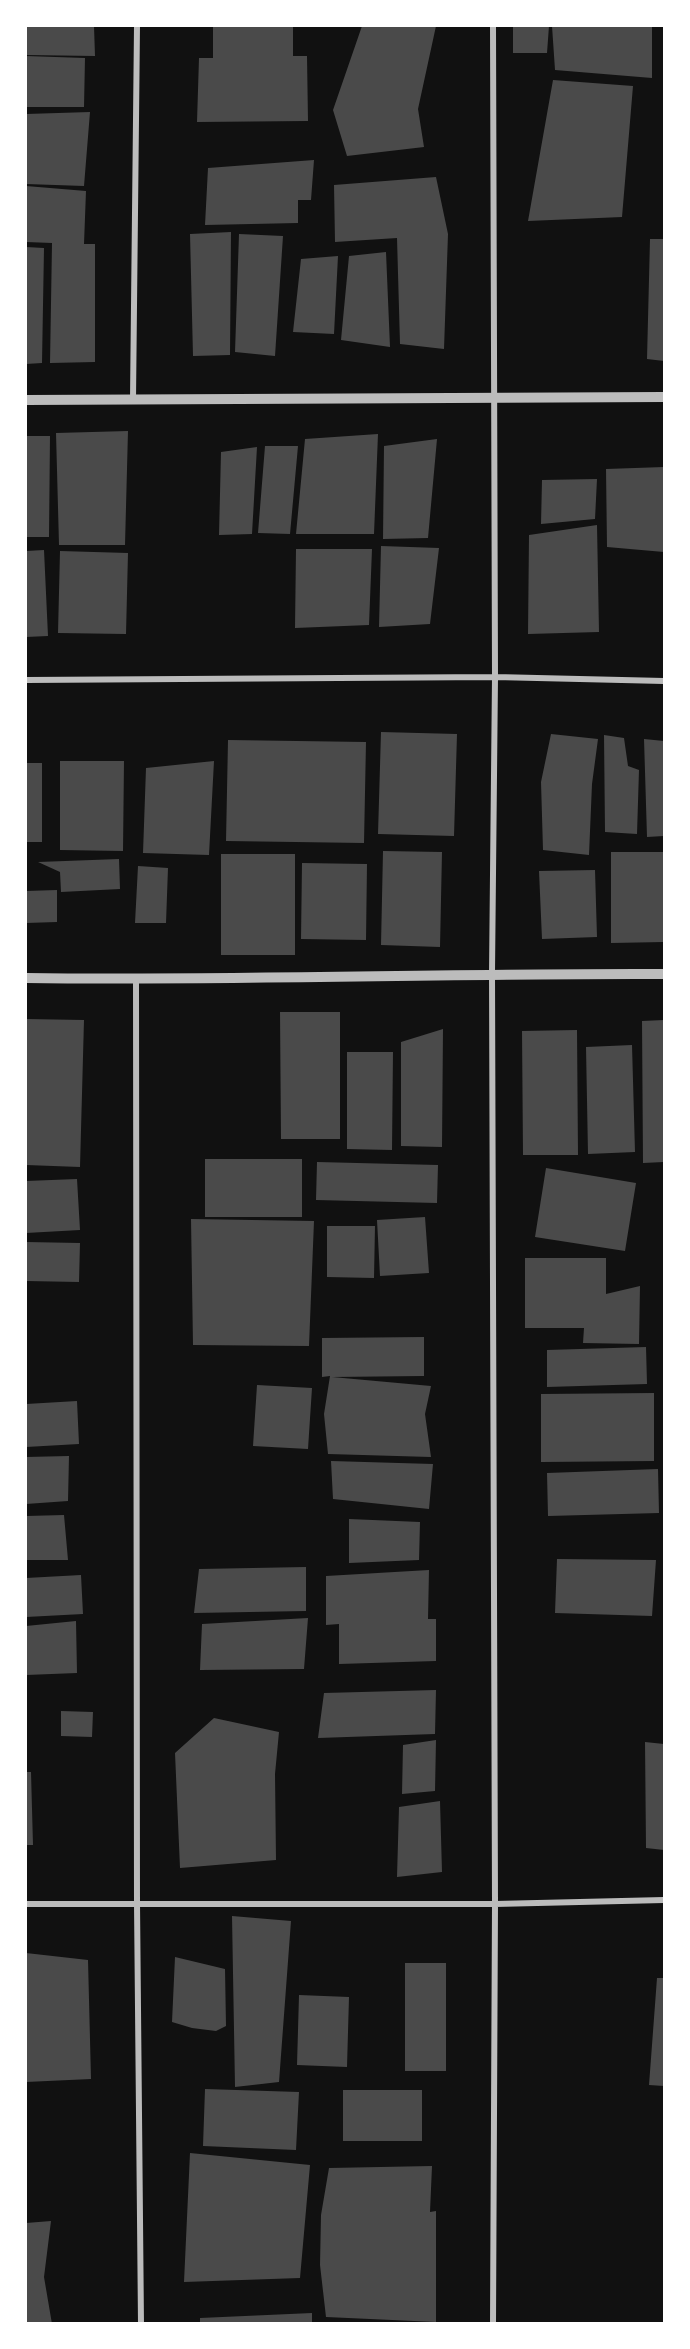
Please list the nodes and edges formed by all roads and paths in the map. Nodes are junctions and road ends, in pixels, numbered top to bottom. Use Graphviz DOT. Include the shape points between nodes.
graph roads {
  1 [pos="137,26"];
  2 [pos="493,26"];
  3 [pos="664,398"];
  4 [pos="133,399"];
  5 [pos="26,400"];
  6 [pos="493,400"];
  7 [pos="495,676"];
  8 [pos="26,680"];
  9 [pos="664,681"];
  10 [pos="492,973"];
  11 [pos="664,974"];
  12 [pos="26,978"];
  13 [pos="136,979"];
  14 [pos="664,1900"];
  15 [pos="136,1903"];
  16 [pos="26,1904"];
  17 [pos="495,1904"];
  18 [pos="141,2324"];
  19 [pos="493,2324"];
  1 -- 4 [label="street"];
  2 -- 6 [label="street"];
  3 -- 6 [label="street"];
  4 -- 5 [label="street"];
  4 -- 6 [label="street"];
  6 -- 7 [label="street"];
  7 -- 8 [label="street"];
  7 -- 9 [label="street"];
  7 -- 10 [label="street"];
  10 -- 11 [label="street"];
  10 -- 13 [label="street"];
  10 -- 17 [label="street"];
  12 -- 13 [label="street"];
  13 -- 15 [label="street"];
  14 -- 17 [label="street"];
  15 -- 16 [label="street"];
  15 -- 17 [label="street"];
  15 -- 18 [label="street"];
  17 -- 19 [label="street"];
}
